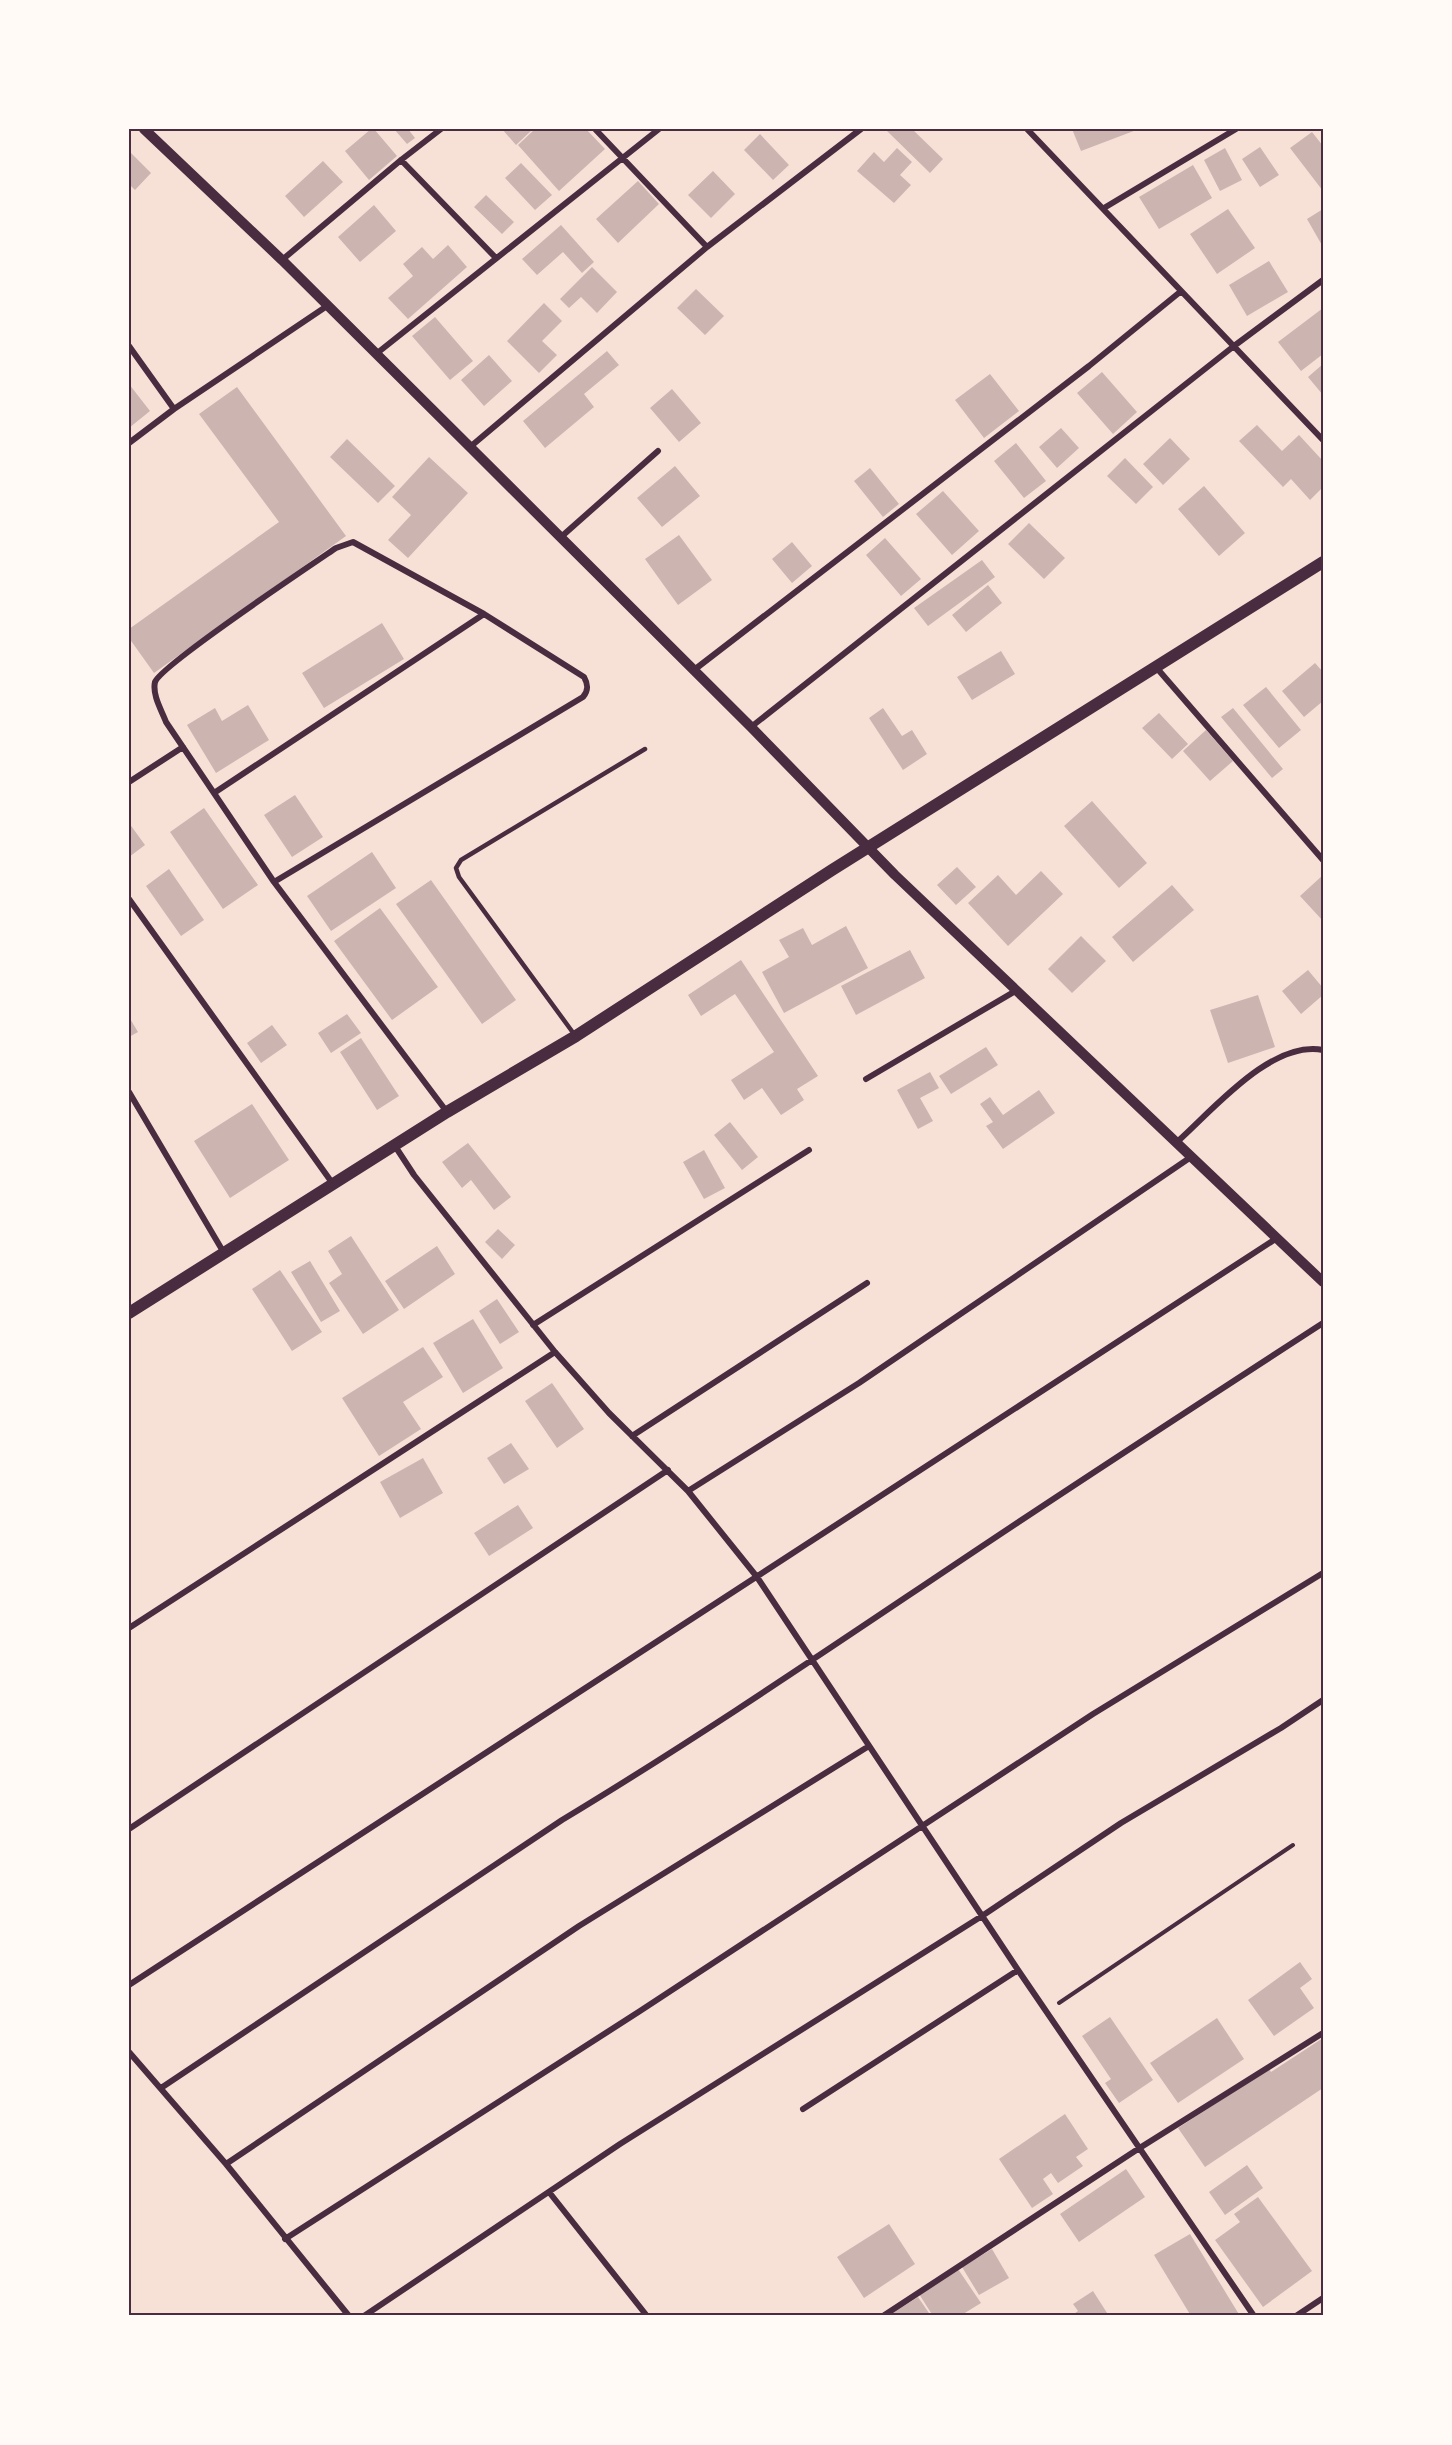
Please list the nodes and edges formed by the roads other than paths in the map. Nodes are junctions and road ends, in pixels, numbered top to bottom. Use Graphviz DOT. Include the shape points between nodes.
graph roads {
  1 [pos="144,129"];
  2 [pos="441,129"];
  3 [pos="595,129"];
  4 [pos="659,129"];
  5 [pos="861,129"];
  6 [pos="1027,129"];
  7 [pos="1236,129"];
  8 [pos="401,159"];
  9 [pos="621,159"];
  10 [pos="1104,208"];
  11 [pos="707,247"];
  12 [pos="496,258"];
  13 [pos="282,260"];
  14 [pos="1323,280"];
  15 [pos="1180,292"];
  16 [pos="327,306"];
  17 [pos="129,346"];
  18 [pos="1234,346"];
  19 [pos="376,354"];
  20 [pos="174,409"];
  21 [pos="1323,440"];
  22 [pos="129,443"];
  23 [pos="470,447"];
  24 [pos="658,452"];
  25 [pos="561,537"];
  26 [pos="1323,562"];
  27 [pos="484,614"];
  28 [pos="1155,666"];
  29 [pos="694,670"];
  30 [pos="751,727"];
  31 [pos="183,747"];
  32 [pos="645,748"];
  33 [pos="129,782"];
  34 [pos="214,793"];
  35 [pos="868,848"];
  36 [pos="1323,860"];
  37 [pos="274,882"];
  38 [pos="129,899"];
  39 [pos="1017,990"];
  40 [pos="576,1036"];
  41 [pos="1323,1050"];
  42 [pos="866,1079"];
  43 [pos="129,1092"];
  44 [pos="447,1112"];
  45 [pos="1177,1143"];
  46 [pos="395,1146"];
  47 [pos="809,1150"];
  48 [pos="1192,1156"];
  49 [pos="333,1184"];
  50 [pos="1278,1238"];
  51 [pos="224,1253"];
  52 [pos="1323,1282"];
  53 [pos="867,1283"];
  54 [pos="129,1312"];
  55 [pos="1323,1323"];
  56 [pos="533,1325"];
  57 [pos="555,1352"];
  58 [pos="632,1436"];
  59 [pos="668,1470"];
  60 [pos="688,1491"];
  61 [pos="1323,1574"];
  62 [pos="757,1577"];
  63 [pos="129,1628"];
  64 [pos="813,1659"];
  65 [pos="1323,1700"];
  66 [pos="869,1746"];
  67 [pos="923,1825"];
  68 [pos="129,1829"];
  69 [pos="982,1916"];
  70 [pos="1018,1970"];
  71 [pos="129,1985"];
  72 [pos="1323,2033"];
  73 [pos="129,2053"];
  74 [pos="161,2088"];
  75 [pos="803,2109"];
  76 [pos="1138,2149"];
  77 [pos="226,2164"];
  78 [pos="549,2192"];
  79 [pos="285,2239"];
  80 [pos="1323,2298"];
  81 [pos="349,2316"];
  82 [pos="364,2316"];
  83 [pos="647,2316"];
  84 [pos="884,2316"];
  85 [pos="1254,2316"];
  86 [pos="1296,2316"];
  1 -- 13 [label="street"];
  2 -- 8 [label="street"];
  3 -- 9 [label="street"];
  4 -- 9 [label="street"];
  5 -- 11 [label="street"];
  6 -- 10 [label="street"];
  7 -- 10 [label="street"];
  8 -- 12 [label="street"];
  8 -- 13 [label="street"];
  9 -- 11 [label="street"];
  9 -- 12 [label="street"];
  10 -- 15 [label="street"];
  11 -- 23 [label="street"];
  12 -- 19 [label="street"];
  13 -- 16 [label="street"];
  14 -- 18 [label="street"];
  15 -- 18 [label="street"];
  15 -- 29 [label="street"];
  16 -- 19 [label="street"];
  16 -- 20 [label="street"];
  17 -- 20 [label="street"];
  18 -- 21 [label="street"];
  18 -- 30 [label="street"];
  19 -- 23 [label="street"];
  20 -- 22 [label="street"];
  23 -- 25 [label="street"];
  24 -- 25 [label="street"];
  25 -- 29 [label="street"];
  26 -- 28 [label="main road"];
  27 -- 31 [label="street" via="359,544 336,548 158,676 155,693 166,722"];
  27 -- 34 [label="street"];
  27 -- 37 [label="street" via="584,677 588,688 584,697"];
  28 -- 35 [label="main road"];
  28 -- 36 [label="street"];
  29 -- 30 [label="street"];
  30 -- 35 [label="street"];
  31 -- 33 [label="street"];
  31 -- 34 [label="street"];
  32 -- 40 [label="lane" via="461,860 456,868 459,878"];
  34 -- 37 [label="street"];
  35 -- 39 [label="street"];
  35 -- 40 [label="main road"];
  37 -- 44 [label="street"];
  38 -- 49 [label="street"];
  39 -- 42 [label="street"];
  39 -- 45 [label="street"];
  40 -- 44 [label="main road"];
  41 -- 45 [label="street" via="1310,1048 1281,1055 1255,1071"];
  43 -- 51 [label="street"];
  44 -- 46 [label="main road"];
  45 -- 48 [label="street"];
  46 -- 49 [label="main road"];
  46 -- 56 [label="street"];
  47 -- 56 [label="street"];
  48 -- 50 [label="street"];
  48 -- 60 [label="street" via="859,1383"];
  49 -- 51 [label="main road"];
  50 -- 52 [label="street"];
  50 -- 62 [label="street"];
  51 -- 54 [label="main road"];
  53 -- 58 [label="street"];
  55 -- 64 [label="street"];
  56 -- 57 [label="street"];
  57 -- 58 [label="street"];
  57 -- 63 [label="street"];
  58 -- 59 [label="street"];
  59 -- 60 [label="street"];
  59 -- 68 [label="street"];
  60 -- 62 [label="street"];
  61 -- 67 [label="street" via="1093,1714"];
  62 -- 64 [label="street"];
  62 -- 71 [label="street"];
  64 -- 66 [label="street"];
  64 -- 74 [label="street" via="562,1820"];
  65 -- 69 [label="street" via="1121,1823"];
  66 -- 67 [label="street"];
  66 -- 77 [label="street" via="579,1926"];
  67 -- 69 [label="street"];
  67 -- 79 [label="street"];
  69 -- 70 [label="street"];
  69 -- 78 [label="street"];
  70 -- 75 [label="street"];
  70 -- 76 [label="street"];
  72 -- 76 [label="street"];
  73 -- 74 [label="street"];
  74 -- 77 [label="street"];
  76 -- 84 [label="street"];
  76 -- 85 [label="street"];
  77 -- 79 [label="street"];
  78 -- 82 [label="street"];
  78 -- 83 [label="street"];
  79 -- 81 [label="street"];
  80 -- 86 [label="street"];
}
